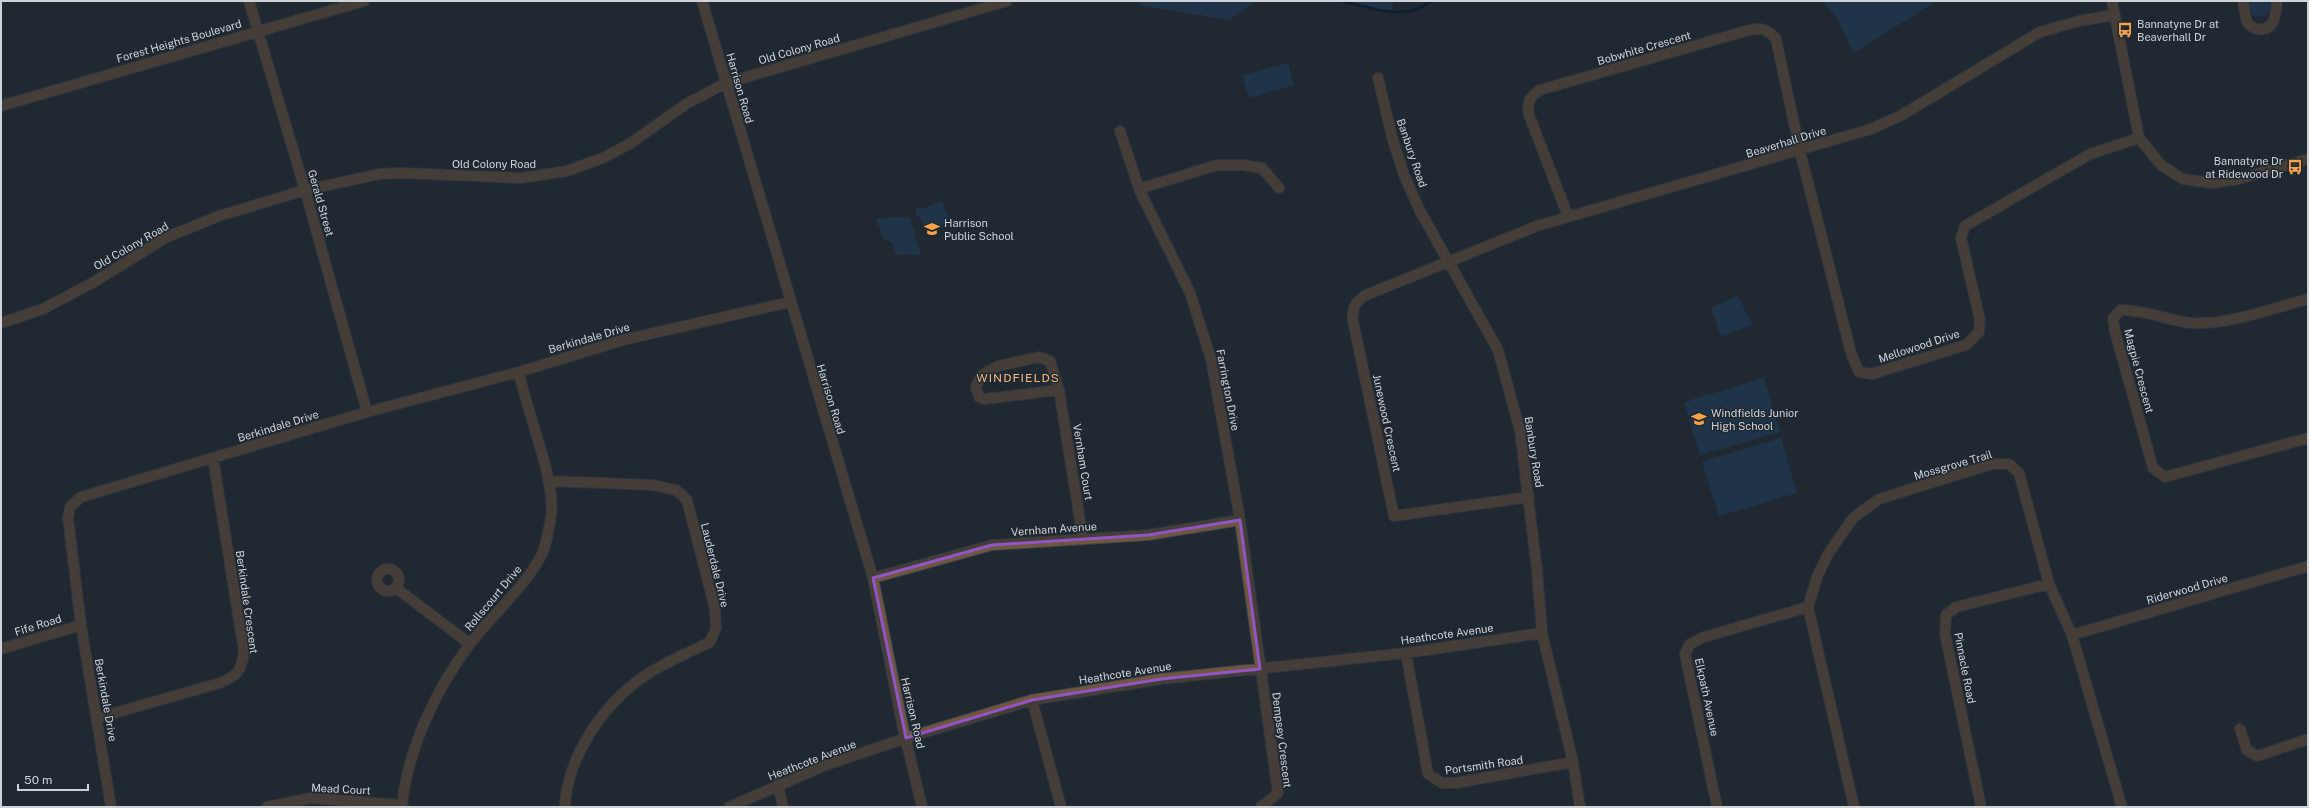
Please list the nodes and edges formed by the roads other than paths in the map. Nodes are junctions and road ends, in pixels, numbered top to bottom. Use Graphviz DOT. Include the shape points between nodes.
graph roads {
  1 [pos="249,1"];
  2 [pos="364,1"];
  3 [pos="702,1"];
  4 [pos="1007,1"];
  5 [pos="2112,1"];
  6 [pos="2243,1"];
  7 [pos="2277,1"];
  8 [pos="2114,15"];
  9 [pos="258,30"];
  10 [pos="1378,78"];
  11 [pos="726,83"];
  12 [pos="1,106"];
  13 [pos="1120,131"];
  14 [pos="2138,138"];
  15 [pos="1800,151"];
  16 [pos="2308,159"];
  17 [pos="1279,188"];
  18 [pos="1139,189"];
  19 [pos="305,190"];
  20 [pos="1568,216"];
  21 [pos="1449,261"];
  22 [pos="2308,299"];
  23 [pos="790,302"];
  24 [pos="1,323"];
  25 [pos="519,372"];
  26 [pos="1059,390"];
  27 [pos="367,412"];
  28 [pos="2308,438"];
  29 [pos="213,458"];
  30 [pos="548,482"];
  31 [pos="1529,497"];
  32 [pos="1240,520"];
  33 [pos="1083,538"];
  34 [pos="2308,566"];
  35 [pos="872,578"];
  36 [pos="2049,584"];
  37 [pos="396,588"];
  38 [pos="1808,607"];
  39 [pos="81,625"];
  40 [pos="1542,633"];
  41 [pos="2072,635"];
  42 [pos="470,644"];
  43 [pos="1,649"];
  44 [pos="1406,653"];
  45 [pos="1260,668"];
  46 [pos="1032,700"];
  47 [pos="97,718"];
  48 [pos="2240,729"];
  49 [pos="906,738"];
  50 [pos="2308,739"];
  51 [pos="1573,762"];
  52 [pos="778,784"];
  53 [pos="278,806"];
  54 [pos="402,806"];
  55 [pos="111,807"];
  56 [pos="267,807"];
  57 [pos="566,807"];
  58 [pos="728,807"];
  59 [pos="783,807"];
  60 [pos="922,807"];
  61 [pos="1061,807"];
  62 [pos="1261,807"];
  63 [pos="1580,807"];
  64 [pos="1718,807"];
  65 [pos="1854,807"];
  66 [pos="1981,807"];
  67 [pos="2122,807"];
  1 -- 9 [label="street, Gerald Street"];
  2 -- 9 [label="street, Forest Heights Boulevard"];
  3 -- 11 [label="street, Harrison Road"];
  4 -- 11 [label="street, Old Colony Road"];
  5 -- 8 [label="street"];
  6 -- 7 [label="street" via="2247,22 2254,29 2263,30 2270,27 2275,18"];
  8 -- 14 [label="street"];
  8 -- 15 [label="street, Beaverhall Drive" via="2040,32 1902,115 1871,129"];
  9 -- 12 [label="street, Forest Heights Boulevard"];
  9 -- 19 [label="street, Gerald Street"];
  10 -- 21 [label="street, Banbury Road" via="1404,175 1420,211"];
  11 -- 19 [label="street, Old Colony Road" via="686,104 631,143 603,158 567,171 521,178 380,174"];
  11 -- 23 [label="street, Harrison Road"];
  13 -- 18 [label="street, Farrington Drive"];
  14 -- 15 [label="street, Mellowood Drive" via="2090,154 1965,226 1961,238 1980,320 1979,332 1966,345 1872,374 1859,372 1851,352"];
  14 -- 16 [label="street" via="2161,165 2184,179 2198,182 2225,182"];
  15 -- 20 [label="street, Beaverhall Drive"];
  15 -- 20 [label="street, Bobwhite Crescent" via="1776,39 1769,31 1758,28 1746,31 1540,90 1532,95 1527,104 1529,115"];
  17 -- 18 [label="street" via="1262,168 1217,165"];
  18 -- 32 [label="street, Farrington Drive" via="1190,293 1211,359"];
  19 -- 24 [label="street, Old Colony Road" via="219,216 166,237 94,282 43,309"];
  19 -- 27 [label="street, Gerald Street"];
  20 -- 21 [label="street, Beaverhall Drive"];
  21 -- 31 [label="street, Banbury Road" via="1498,350 1520,431"];
  21 -- 31 [label="street, Junewood Crescent" via="1366,295 1358,300 1352,309 1394,516"];
  22 -- 28 [label="street, Magpie Crescent" via="2215,323 2190,323 2134,310 2121,310 2113,318 2153,468 2165,477"];
  23 -- 25 [label="street, Berkindale Drive" via="623,340"];
  23 -- 35 [label="street, Harrison Road"];
  25 -- 27 [label="street, Berkindale Drive"];
  25 -- 30 [label="street, Rollscourt Drive"];
  26 -- 26 [label="street, Vernham Court" via="985,399 979,397 976,387 981,376 998,366 1039,357 1050,361"];
  26 -- 33 [label="street, Vernham Court"];
  27 -- 29 [label="street, Berkindale Drive"];
  29 -- 39 [label="street, Berkindale Drive" via="81,497 70,507 68,518"];
  29 -- 47 [label="street, Berkindale Crescent" via="244,652 242,667 234,677 220,683"];
  30 -- 42 [label="street, Rollscourt Drive" via="551,515 543,553 527,578"];
  30 -- 57 [label="street, Lauderdale Drive" via="653,485 676,490 687,500 715,610 716,628 710,642 644,677 624,692 596,724 575,762"];
  31 -- 40 [label="street, Banbury Road"];
  32 -- 33 [label="street, Vernham Avenue" via="1148,535"];
  32 -- 45 [label="street, Farrington Drive"];
  33 -- 35 [label="street, Vernham Avenue" via="992,545"];
  34 -- 41 [label="street, Riderwood Drive"];
  35 -- 49 [label="street, Harrison Road"];
  36 -- 38 [label="street, Mossgrove Trail" via="2019,473 2009,464 1992,464 1879,499 1853,518 1828,554 1817,577"];
  36 -- 41 [label="street, Mossgrove Trail"];
  36 -- 66 [label="street, Pinnacle Road" via="1956,608 1946,615 1945,634"];
  37 -- 42 [label="street"];
  38 -- 64 [label="street, Elkpath Avenue" via="1704,637 1690,644 1685,654"];
  38 -- 65 [label="street, Mossgrove Trail"];
  39 -- 43 [label="street, Fife Road"];
  39 -- 47 [label="street, Berkindale Drive"];
  40 -- 44 [label="street, Heathcote Avenue"];
  40 -- 51 [label="street, Banbury Road"];
  41 -- 67 [label="street, Mossgrove Trail"];
  42 -- 54 [label="street, Rollscourt Drive" via="445,683 425,722 412,759"];
  44 -- 45 [label="street, Heathcote Avenue"];
  44 -- 51 [label="street, Portsmith Road" via="1428,774 1442,783 1455,783"];
  45 -- 46 [label="street, Heathcote Avenue" via="1160,679"];
  45 -- 62 [label="street, Dempsey Crescent" via="1278,793"];
  46 -- 49 [label="street, Heathcote Avenue"];
  46 -- 61 [label="street"];
  47 -- 55 [label="street, Berkindale Drive"];
  48 -- 50 [label="street" via="2247,750 2257,756"];
  49 -- 52 [label="street, Heathcote Avenue"];
  49 -- 60 [label="street, Harrison Road"];
  51 -- 63 [label="street, Banbury Road"];
  52 -- 58 [label="street, Heathcote Avenue"];
  52 -- 59 [label="street"];
  53 -- 54 [label="street, Mead Court" via="310,798"];
  53 -- 56 [label="street, Mead Court"];
}
